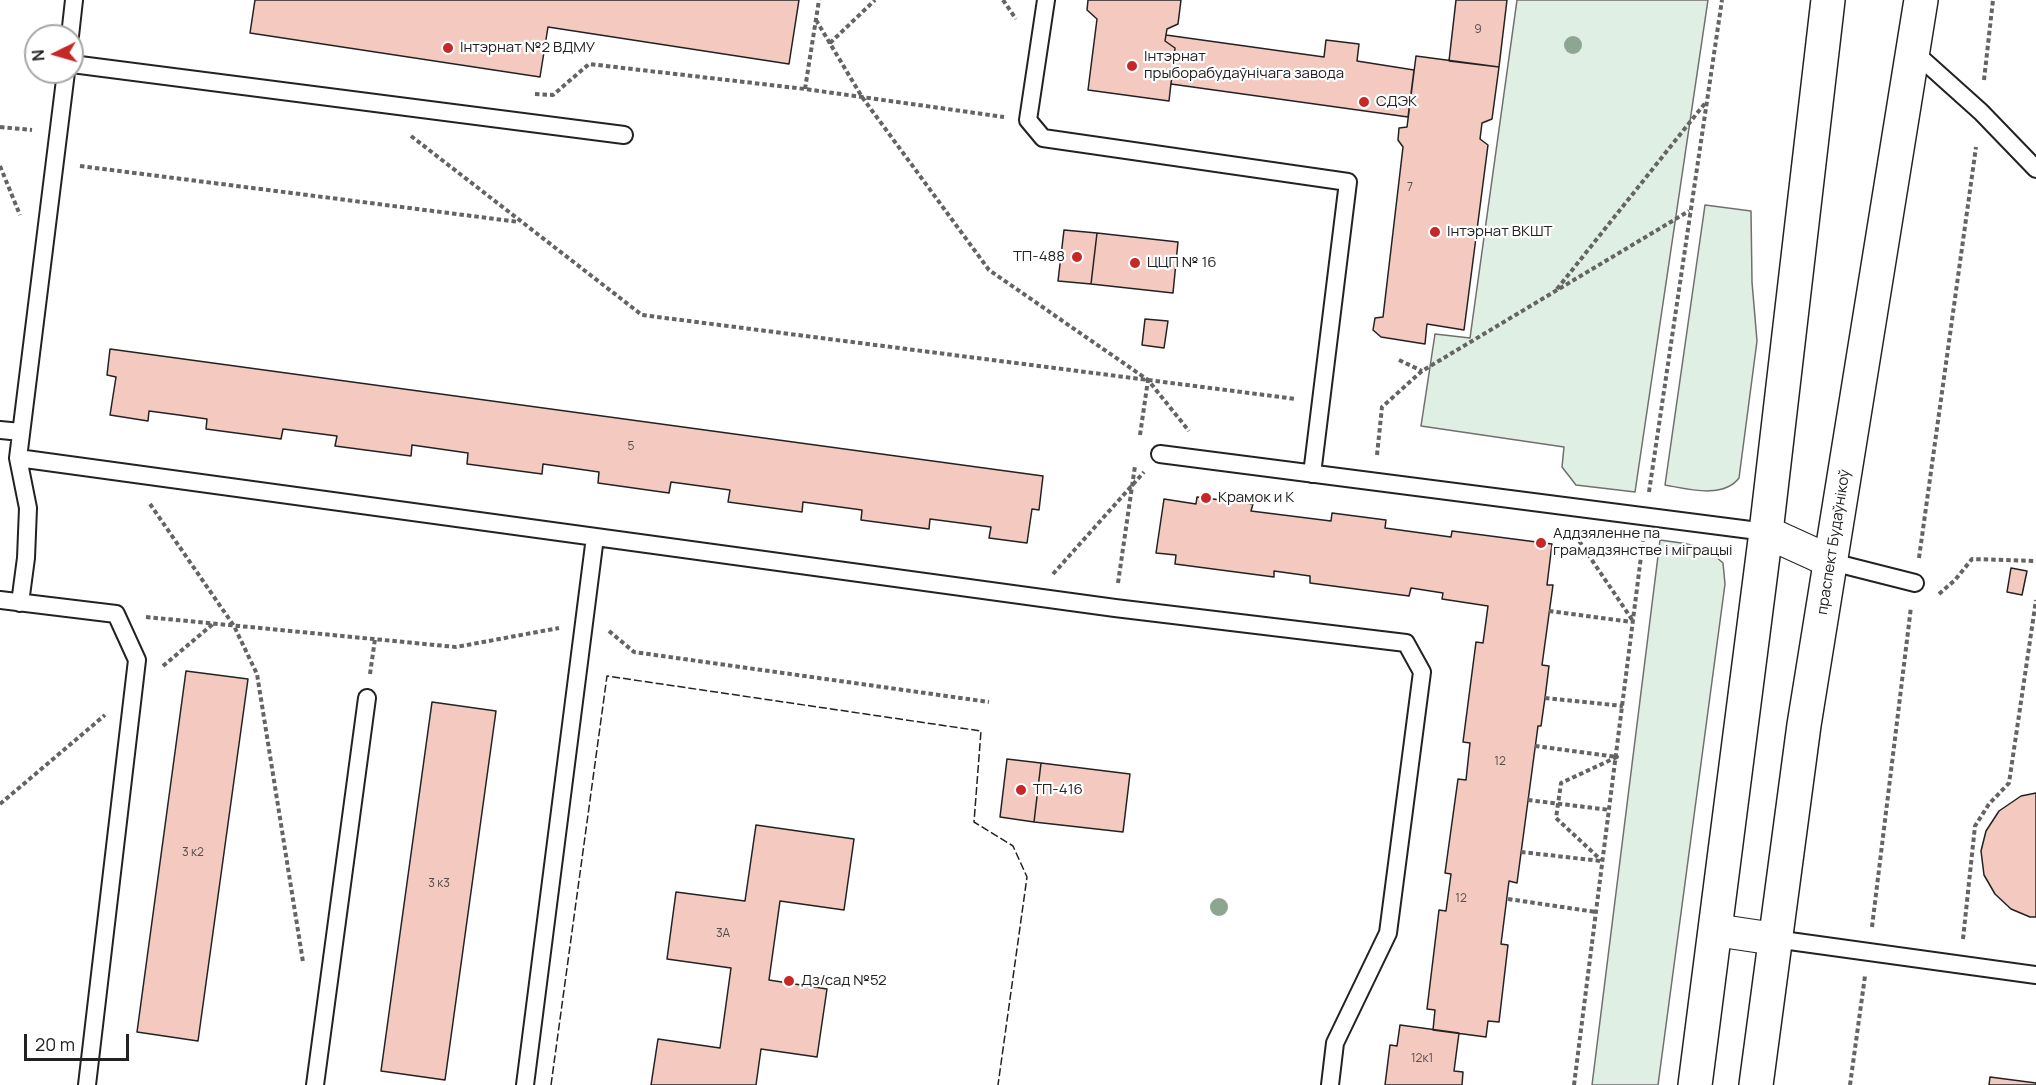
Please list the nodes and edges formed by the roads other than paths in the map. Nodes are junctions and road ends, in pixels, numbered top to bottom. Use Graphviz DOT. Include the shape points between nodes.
graph roads {
  1 [pos="74,0"];
  2 [pos="1046,0"];
  3 [pos="1828,0"];
  4 [pos="1921,0"];
  5 [pos="71,24"];
  6 [pos="1913,51"];
  7 [pos="84,65"];
  8 [pos="64,84"];
  9 [pos="624,135"];
  10 [pos="2036,169"];
  11 [pos="0,430"];
  12 [pos="21,432"];
  13 [pos="1160,454"];
  14 [pos="18,458"];
  15 [pos="1312,474"];
  16 [pos="1766,532"];
  17 [pos="595,537"];
  18 [pos="1832,562"];
  19 [pos="1916,583"];
  20 [pos="0,600"];
  21 [pos="20,603"];
  22 [pos="367,698"];
  23 [pos="1715,930"];
  24 [pos="1775,939"];
  25 [pos="2036,975"];
  26 [pos="87,1085"];
  27 [pos="315,1085"];
  28 [pos="525,1085"];
  29 [pos="1329,1085"];
  30 [pos="1695,1085"];
  31 [pos="1756,1085"];
  1 -- 5 [label="lane"];
  2 -- 15 [label="lane" via="1028,120 1043,138 1348,182"];
  3 -- 16 [label="main road"];
  4 -- 6 [label="main road, праспект Будаўнікоў"];
  6 -- 10 [label="lane" via="1981,112"];
  6 -- 18 [label="main road, праспект Будаўнікоў"];
  7 -- 9 [label="lane"];
  8 -- 12 [label="lane"];
  11 -- 12 [label="lane"];
  12 -- 14 [label="lane"];
  13 -- 15 [label="lane"];
  14 -- 17 [label="lane"];
  14 -- 21 [label="lane" via="28,508"];
  15 -- 16 [label="lane"];
  16 -- 18 [label="street"];
  16 -- 23 [label="main road"];
  17 -- 28 [label="lane"];
  17 -- 29 [label="lane" via="1115,608 1406,643 1422,672 1388,933 1335,1043"];
  18 -- 19 [label="lane"];
  18 -- 24 [label="main road, праспект Будаўнікоў" via="1804,724"];
  20 -- 21 [label="lane"];
  21 -- 26 [label="lane" via="116,614 137,660"];
  22 -- 27 [label="lane"];
  23 -- 24 [label="street"];
  23 -- 30 [label="main road"];
  24 -- 25 [label="lane"];
  24 -- 31 [label="main road, праспект Будаўнікоў"];
}
